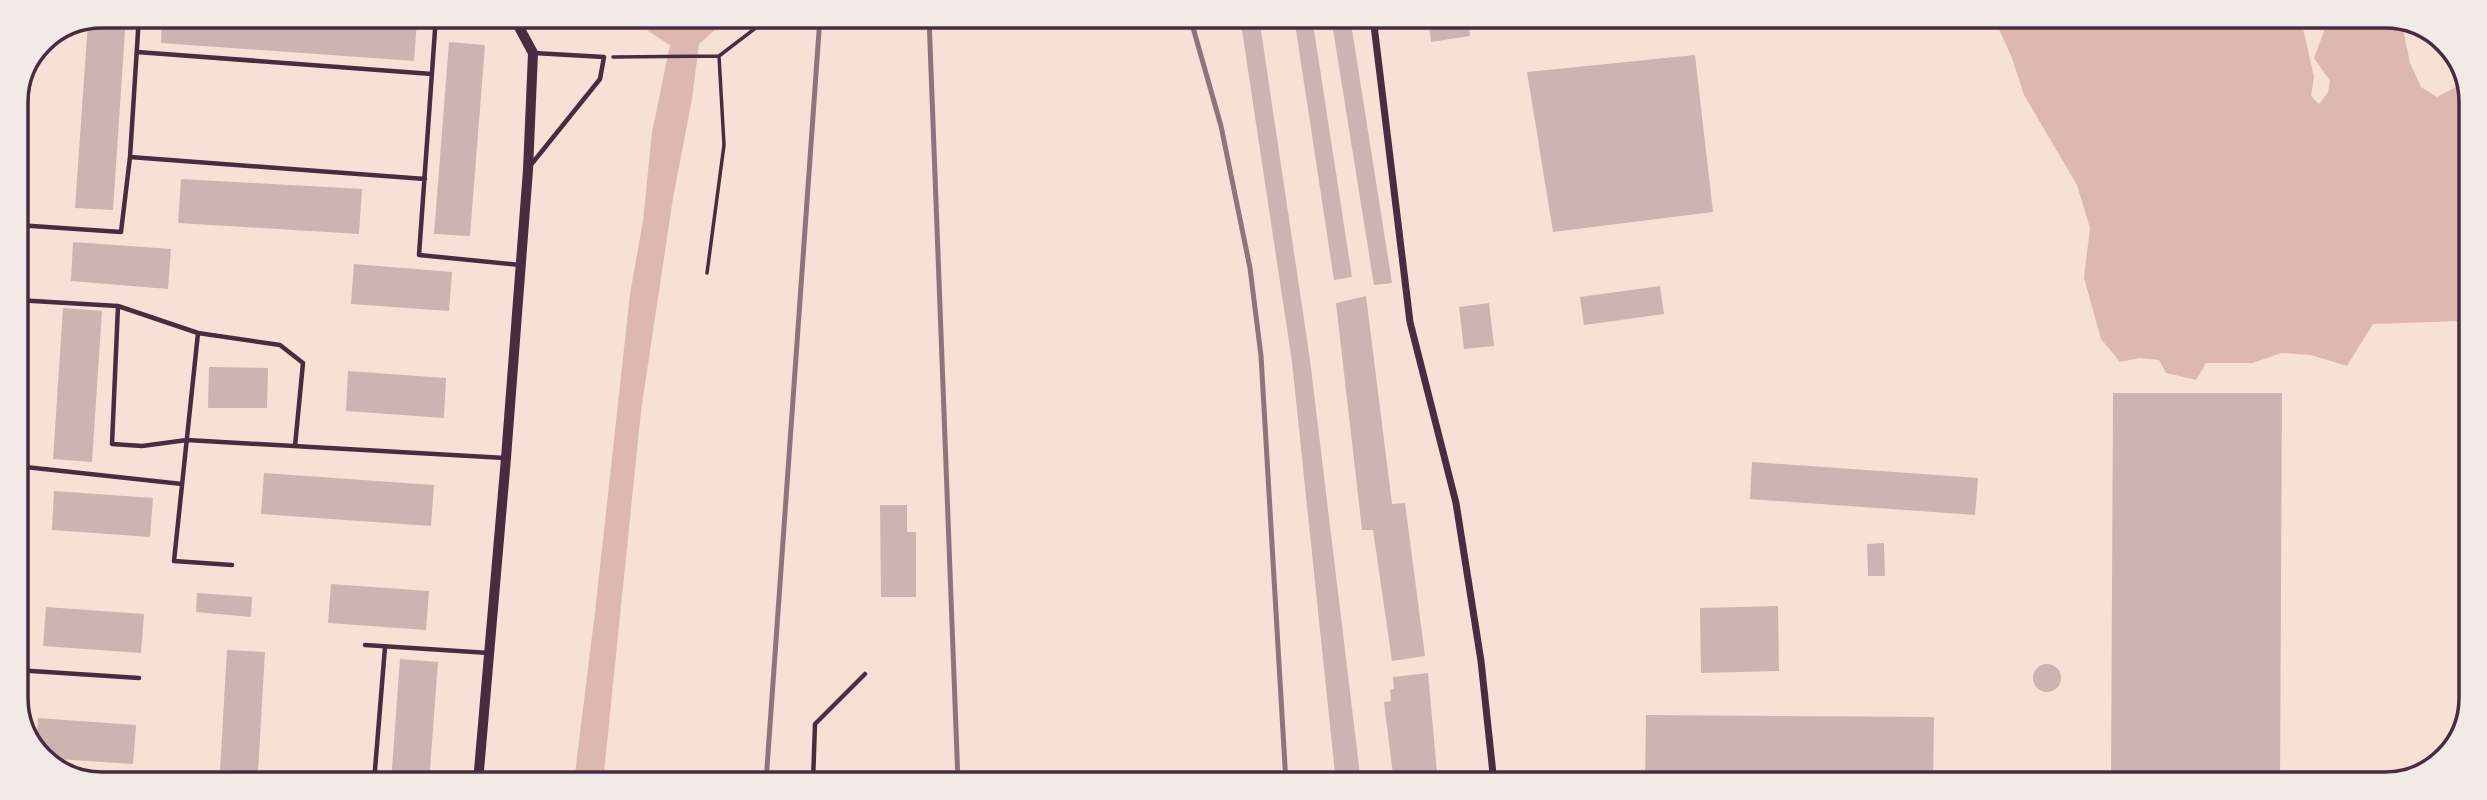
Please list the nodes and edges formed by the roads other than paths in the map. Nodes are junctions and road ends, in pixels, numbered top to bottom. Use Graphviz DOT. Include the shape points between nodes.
graph roads {
  1 [pos="138,28"];
  2 [pos="435,28"];
  3 [pos="519,28"];
  4 [pos="1374,28"];
  5 [pos="136,52"];
  6 [pos="533,53"];
  7 [pos="432,74"];
  8 [pos="130,158"];
  9 [pos="527,170"];
  10 [pos="425,179"];
  11 [pos="28,226"];
  12 [pos="520,265"];
  13 [pos="28,301"];
  14 [pos="118,306"];
  15 [pos="198,333"];
  16 [pos="187,440"];
  17 [pos="295,446"];
  18 [pos="506,458"];
  19 [pos="28,467"];
  20 [pos="182,484"];
  21 [pos="232,565"];
  22 [pos="365,645"];
  23 [pos="385,647"];
  24 [pos="489,653"];
  25 [pos="28,671"];
  26 [pos="865,674"];
  27 [pos="139,678"];
  28 [pos="375,772"];
  29 [pos="479,772"];
  30 [pos="813,772"];
  31 [pos="1493,772"];
  1 -- 5 [label="lane"];
  2 -- 7 [label="lane"];
  3 -- 6 [label="street"];
  4 -- 31 [label="street" via="1410,322 1456,503"];
  5 -- 7 [label="lane"];
  5 -- 8 [label="lane"];
  6 -- 9 [label="street"];
  6 -- 9 [label="lane" via="604,57 600,79"];
  7 -- 10 [label="lane"];
  8 -- 10 [label="lane"];
  8 -- 11 [label="lane" via="121,232"];
  9 -- 12 [label="street"];
  10 -- 12 [label="lane" via="419,254"];
  12 -- 18 [label="street"];
  13 -- 14 [label="lane"];
  14 -- 15 [label="lane"];
  14 -- 16 [label="lane" via="112,443 142,446"];
  15 -- 16 [label="lane"];
  15 -- 17 [label="lane" via="280,345 303,363"];
  16 -- 17 [label="lane"];
  16 -- 20 [label="lane"];
  17 -- 18 [label="lane"];
  18 -- 24 [label="street"];
  19 -- 20 [label="lane"];
  20 -- 21 [label="lane" via="174,561"];
  22 -- 23 [label="lane"];
  23 -- 24 [label="lane"];
  23 -- 28 [label="lane"];
  24 -- 29 [label="street"];
  25 -- 27 [label="lane"];
  26 -- 30 [label="lane" via="815,724"];
}
